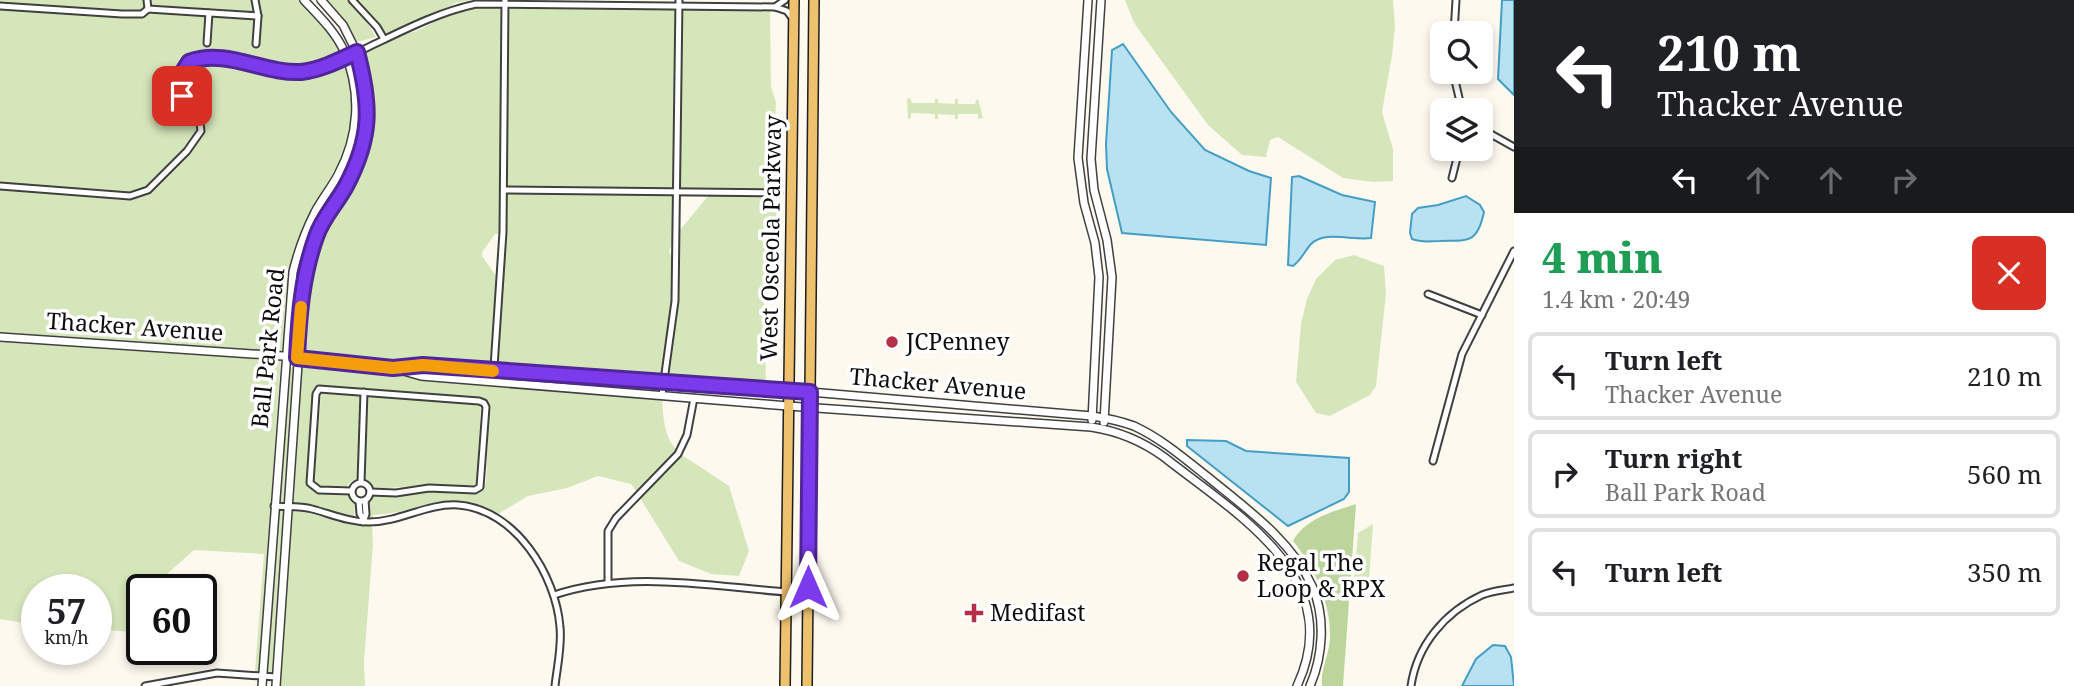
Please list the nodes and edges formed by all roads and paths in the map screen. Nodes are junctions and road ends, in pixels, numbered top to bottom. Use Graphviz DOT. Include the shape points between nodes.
graph roads {
  1 [pos="147,0"];
  2 [pos="255,0"];
  3 [pos="304,0"];
  4 [pos="321,0"];
  5 [pos="352,0"];
  6 [pos="785,0"];
  7 [pos="794,0"];
  8 [pos="814,0"];
  9 [pos="1088,0"];
  10 [pos="1101,0"];
  11 [pos="1456,0"];
  12 [pos="476,2"];
  13 [pos="505,2"];
  14 [pos="679,3"];
  15 [pos="0,6"];
  16 [pos="775,7"];
  17 [pos="148,9"];
  18 [pos="209,13"];
  19 [pos="258,16"];
  20 [pos="794,20"];
  21 [pos="1455,21"];
  22 [pos="384,40"];
  23 [pos="207,43"];
  24 [pos="256,44"];
  25 [pos="357,52"];
  26 [pos="346,57"];
  27 [pos="1493,135"];
  28 [pos="1078,140"];
  29 [pos="1091,143"];
  30 [pos="1514,147"];
  31 [pos="1456,161"];
  32 [pos="1452,178"];
  33 [pos="0,186"];
  34 [pos="503,190"];
  35 [pos="677,192"];
  36 [pos="779,193"];
  37 [pos="1514,251"];
  38 [pos="1100,277"];
  39 [pos="1112,277"];
  40 [pos="1428,294"];
  41 [pos="1482,315"];
  42 [pos="0,337"];
  43 [pos="285,356"];
  44 [pos="297,358"];
  45 [pos="393,368"];
  46 [pos="493,371"];
  47 [pos="586,377"];
  48 [pos="493,382"];
  49 [pos="663,382"];
  50 [pos="585,389"];
  51 [pos="789,391"];
  52 [pos="364,392"];
  53 [pos="810,392"];
  54 [pos="662,395"];
  55 [pos="695,398"];
  56 [pos="788,406"];
  57 [pos="810,407"];
  58 [pos="990,407"];
  59 [pos="1000,408"];
  60 [pos="1092,416"];
  61 [pos="1104,418"];
  62 [pos="990,420"];
  63 [pos="1000,421"];
  64 [pos="1091,428"];
  65 [pos="1103,429"];
  66 [pos="1188,461"];
  67 [pos="1433,461"];
  68 [pos="1181,471"];
  69 [pos="362,482"];
  70 [pos="352,491"];
  71 [pos="370,492"];
  72 [pos="362,500"];
  73 [pos="274,506"];
  74 [pos="288,508"];
  75 [pos="363,520"];
  76 [pos="608,582"];
  77 [pos="1514,588"];
  78 [pos="786,592"];
  79 [pos="554,595"];
  80 [pos="262,676"];
  81 [pos="276,677"];
  82 [pos="145,686"];
  83 [pos="262,686"];
  84 [pos="276,686"];
  85 [pos="555,686"];
  86 [pos="785,686"];
  87 [pos="807,686"];
  88 [pos="1297,686"];
  89 [pos="1310,686"];
  90 [pos="1411,686"];
  1 -- 17 [label="street"];
  2 -- 19 [label="street"];
  3 -- 26 [label="street, Ball Park Road"];
  4 -- 25 [label="street, Ball Park Road" via="343,25"];
  5 -- 22 [label="street"];
  6 -- 16 [label="street"];
  7 -- 20 [label="main road, West Osceola Parkway"];
  8 -- 53 [label="main road, West Osceola Parkway"];
  9 -- 28 [label="street"];
  10 -- 29 [label="street"];
  11 -- 21 [label="street"];
  12 -- 13 [label="street"];
  12 -- 22 [label="street"];
  13 -- 14 [label="street"];
  13 -- 34 [label="street"];
  14 -- 16 [label="street"];
  14 -- 35 [label="street"];
  15 -- 17 [label="street" via="122,14 142,14"];
  16 -- 20 [label="street"];
  17 -- 18 [label="street"];
  18 -- 19 [label="street"];
  18 -- 23 [label="street"];
  19 -- 24 [label="street"];
  20 -- 51 [label="main road, West Osceola Parkway"];
  22 -- 25 [label="street"];
  25 -- 26 [label="street"];
  25 -- 44 [label="street, Ball Park Road" via="368,106 366,140 346,186 317,233 304,276"];
  26 -- 33 [label="street" via="301,72 236,60 199,58 189,62 182,73 182,96 199,115 201,131 148,190 130,196"];
  26 -- 43 [label="street, Ball Park Road" via="355,83 352,144 301,242 293,272"];
  27 -- 30 [label="street"];
  28 -- 29 [label="street"];
  28 -- 38 [label="street" via="1081,187"];
  29 -- 39 [label="street" via="1094,190"];
  31 -- 32 [label="street"];
  34 -- 35 [label="street"];
  34 -- 46 [label="street"];
  35 -- 36 [label="street"];
  35 -- 49 [label="street" via="675,301"];
  37 -- 41 [label="street"];
  38 -- 39 [label="street"];
  38 -- 60 [label="street"];
  39 -- 61 [label="street"];
  40 -- 41 [label="street"];
  41 -- 67 [label="street" via="1462,354"];
  42 -- 43 [label="street, Thacker Avenue"];
  43 -- 44 [label="street, Thacker Avenue"];
  43 -- 73 [label="street, Ball Park Road"];
  44 -- 45 [label="street, Thacker Avenue"];
  44 -- 74 [label="street, Ball Park Road"];
  45 -- 46 [label="street, Thacker Avenue" via="423,365"];
  45 -- 48 [label="street, Thacker Avenue" via="421,376"];
  46 -- 47 [label="street, Thacker Avenue"];
  46 -- 48 [label="street"];
  47 -- 49 [label="street, Thacker Avenue"];
  47 -- 50 [label="street"];
  48 -- 50 [label="street, Thacker Avenue"];
  49 -- 51 [label="street, Thacker Avenue"];
  49 -- 54 [label="street"];
  50 -- 54 [label="street, Thacker Avenue"];
  51 -- 53 [label="street, Thacker Avenue"];
  51 -- 56 [label="main road, West Osceola Parkway"];
  52 -- 69 [label="street"];
  52 -- 70 [label="street" via="319,389 316,394 310,483 319,490"];
  52 -- 71 [label="street" via="479,401 486,407 480,487"];
  53 -- 57 [label="main road, West Osceola Parkway"];
  53 -- 58 [label="street, Thacker Avenue"];
  54 -- 55 [label="street, Thacker Avenue"];
  55 -- 56 [label="street, Thacker Avenue"];
  55 -- 76 [label="street" via="678,454 608,531"];
  56 -- 57 [label="street, Thacker Avenue"];
  56 -- 78 [label="main road, West Osceola Parkway"];
  57 -- 62 [label="street, Thacker Avenue"];
  57 -- 87 [label="main road, West Osceola Parkway"];
  58 -- 59 [label="street, Thacker Avenue"];
  58 -- 62 [label="street"];
  59 -- 60 [label="street, Thacker Avenue"];
  59 -- 63 [label="street"];
  60 -- 61 [label="street, Thacker Avenue"];
  60 -- 64 [label="street"];
  61 -- 65 [label="street"];
  61 -- 66 [label="street, Thacker Avenue" via="1134,426"];
  62 -- 63 [label="street, Thacker Avenue"];
  63 -- 64 [label="street, Thacker Avenue"];
  64 -- 65 [label="street, Thacker Avenue"];
  65 -- 68 [label="street, Thacker Avenue" via="1152,448"];
  66 -- 68 [label="street"];
  66 -- 89 [label="street, Thacker Avenue" via="1258,519 1306,573 1321,627"];
  68 -- 88 [label="street, Thacker Avenue" via="1269,541 1296,578 1310,631"];
  69 -- 70 [label="street"];
  69 -- 71 [label="street"];
  70 -- 72 [label="street" via="354,498"];
  71 -- 72 [label="street"];
  72 -- 75 [label="street"];
  73 -- 74 [label="street"];
  73 -- 80 [label="street, Ball Park Road"];
  74 -- 75 [label="street"];
  74 -- 81 [label="street, Ball Park Road"];
  75 -- 79 [label="street" via="393,519 438,506 488,512 528,545"];
  76 -- 78 [label="street"];
  76 -- 79 [label="street"];
  77 -- 90 [label="street" via="1484,594 1455,611 1422,649"];
  78 -- 86 [label="main road, West Osceola Parkway"];
  79 -- 85 [label="street" via="561,629"];
  80 -- 81 [label="street"];
  80 -- 82 [label="street" via="217,673"];
  80 -- 83 [label="street, Ball Park Road"];
  81 -- 84 [label="street, Ball Park Road"];
}
